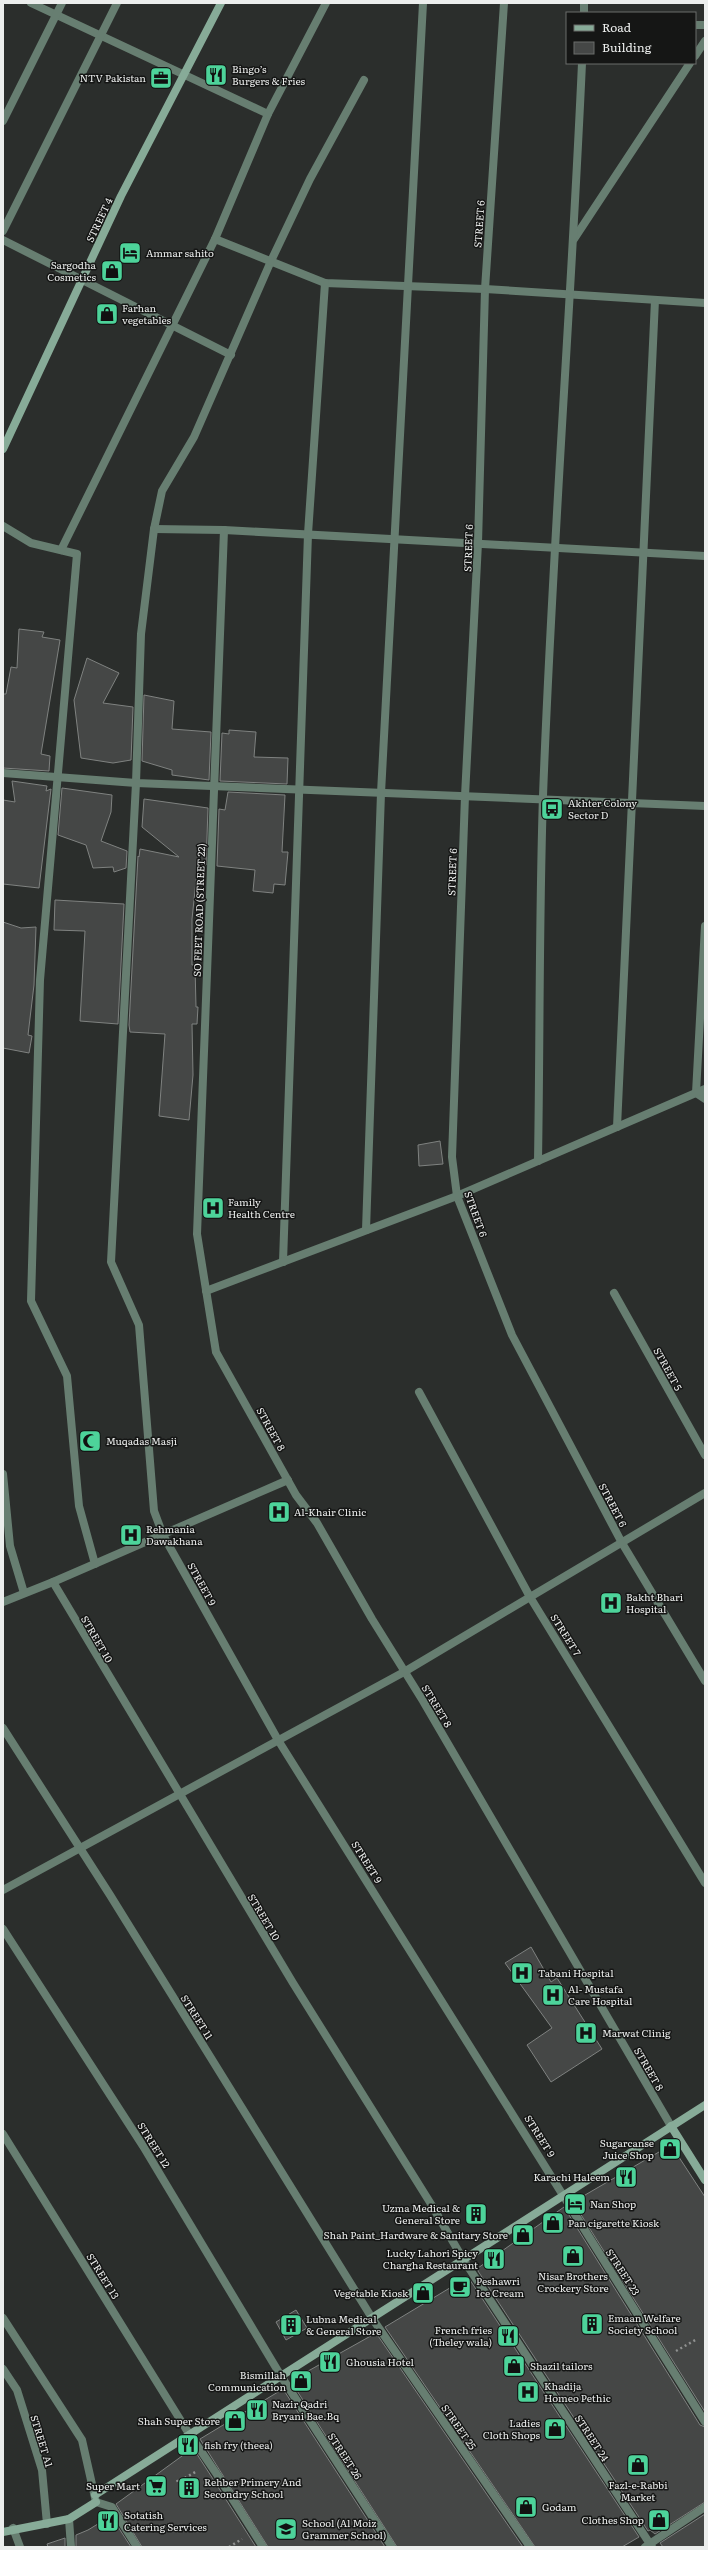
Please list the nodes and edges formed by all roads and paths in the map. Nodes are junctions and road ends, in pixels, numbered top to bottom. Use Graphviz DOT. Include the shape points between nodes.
graph roads {
  1 [pos="31,3"];
  2 [pos="62,3"];
  3 [pos="117,3"];
  4 [pos="221,3"];
  5 [pos="326,3"];
  6 [pos="423,3"];
  7 [pos="504,3"];
  8 [pos="56,14"];
  9 [pos="100,35"];
  10 [pos="705,41"];
  11 [pos="696,54"];
  12 [pos="582,64"];
  13 [pos="689,64"];
  14 [pos="184,73"];
  15 [pos="364,80"];
  16 [pos="268,114"];
  17 [pos="3,121"];
  18 [pos="3,231"];
  19 [pos="215,238"];
  20 [pos="3,240"];
  21 [pos="574,240"];
  22 [pos="271,261"];
  23 [pos="82,278"];
  24 [pos="325,283"];
  25 [pos="406,286"];
  26 [pos="485,290"];
  27 [pos="571,295"];
  28 [pos="655,300"];
  29 [pos="705,303"];
  30 [pos="172,324"];
  31 [pos="231,355"];
  32 [pos="3,449"];
  33 [pos="3,526"];
  34 [pos="154,528"];
  35 [pos="224,530"];
  36 [pos="308,534"];
  37 [pos="394,539"];
  38 [pos="478,543"];
  39 [pos="554,547"];
  40 [pos="60,550"];
  41 [pos="643,552"];
  42 [pos="705,556"];
  43 [pos="3,773"];
  44 [pos="58,776"];
  45 [pos="136,783"];
  46 [pos="214,786"];
  47 [pos="299,789"];
  48 [pos="381,793"];
  49 [pos="465,796"];
  50 [pos="543,800"];
  51 [pos="632,803"];
  52 [pos="705,806"];
  53 [pos="705,926"];
  54 [pos="705,1089"];
  55 [pos="696,1093"];
  56 [pos="705,1099"];
  57 [pos="617,1127"];
  58 [pos="538,1161"];
  59 [pos="457,1196"];
  60 [pos="366,1230"];
  61 [pos="283,1262"];
  62 [pos="206,1291"];
  63 [pos="614,1293"];
  64 [pos="419,1392"];
  65 [pos="705,1456"];
  66 [pos="3,1474"];
  67 [pos="288,1480"];
  68 [pos="705,1494"];
  69 [pos="163,1534"];
  70 [pos="622,1543"];
  71 [pos="95,1564"];
  72 [pos="53,1582"];
  73 [pos="24,1593"];
  74 [pos="530,1597"];
  75 [pos="3,1602"];
  76 [pos="404,1672"];
  77 [pos="705,1681"];
  78 [pos="3,1728"];
  79 [pos="278,1740"];
  80 [pos="178,1794"];
  81 [pos="80,1848"];
  82 [pos="705,1883"];
  83 [pos="3,1890"];
  84 [pos="3,1929"];
  85 [pos="705,2105"];
  86 [pos="671,2126"];
  87 [pos="3,2134"];
  88 [pos="705,2180"];
  89 [pos="562,2196"];
  90 [pos="463,2259"];
  91 [pos="3,2318"];
  92 [pos="372,2318"];
  93 [pos="697,2339"];
  94 [pos="666,2357"];
  95 [pos="3,2369"];
  96 [pos="281,2376"];
  97 [pos="705,2422"];
  98 [pos="188,2432"];
  99 [pos="209,2463"];
  100 [pos="177,2480"];
  101 [pos="96,2499"];
  102 [pos="705,2507"];
  103 [pos="69,2519"];
  104 [pos="47,2524"];
  105 [pos="13,2528"];
  106 [pos="3,2532"];
  107 [pos="649,2546"];
  108 [pos="20,2547"];
  109 [pos="71,2547"];
  110 [pos="137,2547"];
  111 [pos="262,2547"];
  112 [pos="392,2547"];
  113 [pos="530,2547"];
  1 -- 8 [label="street"];
  2 -- 8 [label="street"];
  3 -- 9 [label="street"];
  4 -- 14 [label="street, STREET 4"];
  5 -- 16 [label="street"];
  6 -- 25 [label="street"];
  7 -- 26 [label="street, STREET 6"];
  8 -- 9 [label="street"];
  8 -- 17 [label="street"];
  9 -- 14 [label="street"];
  9 -- 18 [label="street"];
  10 -- 11 [label="street"];
  12 -- 21 [label="street"];
  13 -- 21 [label="street"];
  14 -- 16 [label="street"];
  14 -- 23 [label="street, STREET 4"];
  15 -- 22 [label="street, STREET 9" via="310,179"];
  16 -- 19 [label="street"];
  19 -- 22 [label="street"];
  19 -- 30 [label="street"];
  20 -- 23 [label="street"];
  21 -- 27 [label="street"];
  22 -- 24 [label="street"];
  22 -- 31 [label="street, STREET 9"];
  23 -- 30 [label="street"];
  23 -- 32 [label="street, STREET 4"];
  24 -- 25 [label="street"];
  24 -- 36 [label="street"];
  25 -- 26 [label="street"];
  25 -- 37 [label="street"];
  26 -- 27 [label="street"];
  26 -- 38 [label="street, STREET 6"];
  27 -- 28 [label="street"];
  27 -- 39 [label="street"];
  28 -- 29 [label="street"];
  28 -- 41 [label="street"];
  30 -- 31 [label="street"];
  30 -- 40 [label="street"];
  31 -- 34 [label="street, STREET 9" via="194,437 162,491"];
  33 -- 40 [label="street" via="31,543"];
  34 -- 35 [label="street"];
  34 -- 45 [label="street, STREET 9" via="141,634"];
  35 -- 36 [label="street"];
  35 -- 46 [label="street, SO FEET ROAD (STREET 22)"];
  36 -- 37 [label="street"];
  36 -- 47 [label="street"];
  37 -- 38 [label="street"];
  37 -- 48 [label="street"];
  38 -- 39 [label="street"];
  38 -- 49 [label="street, STREET 6"];
  39 -- 41 [label="street"];
  39 -- 50 [label="street"];
  40 -- 44 [label="street" via="77,554"];
  41 -- 42 [label="street"];
  41 -- 51 [label="street"];
  43 -- 44 [label="street"];
  44 -- 45 [label="street"];
  44 -- 71 [label="street" via="40,980 31,1301 67,1376 79,1506"];
  45 -- 46 [label="street"];
  45 -- 69 [label="street, STREET 9" via="111,1262 138,1325 154,1511"];
  46 -- 47 [label="street"];
  46 -- 62 [label="street, SO FEET ROAD (STREET 22)" via="196,1234"];
  47 -- 48 [label="street"];
  47 -- 61 [label="street"];
  48 -- 49 [label="street"];
  48 -- 60 [label="street"];
  49 -- 50 [label="street"];
  49 -- 59 [label="street, STREET 6" via="452,1157"];
  50 -- 51 [label="street"];
  50 -- 58 [label="street"];
  51 -- 52 [label="street"];
  51 -- 57 [label="street"];
  53 -- 55 [label="street"];
  54 -- 55 [label="street"];
  55 -- 56 [label="street"];
  55 -- 57 [label="street"];
  57 -- 58 [label="street"];
  58 -- 59 [label="street"];
  59 -- 60 [label="street"];
  59 -- 70 [label="street, STREET 6" via="512,1335"];
  60 -- 61 [label="street"];
  61 -- 62 [label="street"];
  62 -- 67 [label="street, STREET 8" via="216,1352"];
  63 -- 65 [label="street, STREET 5"];
  64 -- 74 [label="street, STREET 7"];
  66 -- 73 [label="street" via="10,1546"];
  67 -- 69 [label="street"];
  67 -- 76 [label="street, STREET 8" via="317,1523"];
  68 -- 70 [label="street"];
  69 -- 71 [label="street"];
  69 -- 79 [label="street, STREET 9"];
  70 -- 74 [label="street"];
  70 -- 77 [label="street, STREET 6"];
  71 -- 72 [label="street"];
  72 -- 73 [label="street"];
  72 -- 80 [label="street, STREET 10"];
  73 -- 75 [label="street"];
  74 -- 76 [label="street"];
  74 -- 82 [label="street, STREET 7"];
  76 -- 79 [label="street"];
  76 -- 86 [label="street, STREET 8"];
  78 -- 81 [label="street, STREET 11"];
  79 -- 80 [label="street"];
  79 -- 89 [label="street, STREET 9" via="545,2164"];
  80 -- 81 [label="street"];
  80 -- 90 [label="street, STREET 10"];
  81 -- 83 [label="street"];
  81 -- 92 [label="street, STREET 11"];
  84 -- 96 [label="street, STREET 12" via="143,2146"];
  85 -- 86 [label="street"];
  86 -- 88 [label="street"];
  86 -- 89 [label="street"];
  87 -- 98 [label="street, STREET 13"];
  89 -- 90 [label="street"];
  89 -- 94 [label="street, STREET 23"];
  90 -- 92 [label="street"];
  90 -- 107 [label="street, STREET 24"];
  91 -- 101 [label="street" via="82,2440"];
  92 -- 96 [label="street"];
  92 -- 113 [label="street, STREET 25"];
  93 -- 94 [label="path"];
  94 -- 97 [label="street, STREET 23"];
  95 -- 104 [label="street, STREET A1" via="17,2390 42,2470"];
  96 -- 98 [label="street"];
  96 -- 112 [label="street, STREET 26"];
  98 -- 99 [label="street, STREET 13"];
  98 -- 101 [label="street"];
  99 -- 100 [label="path" via="178,2482"];
  99 -- 111 [label="street, STREET 13"];
  101 -- 103 [label="street"];
  101 -- 110 [label="street" via="112,2507"];
  102 -- 107 [label="street"];
  103 -- 104 [label="street"];
  103 -- 109 [label="street"];
  104 -- 105 [label="street"];
  105 -- 106 [label="street"];
  105 -- 108 [label="street"];
}
